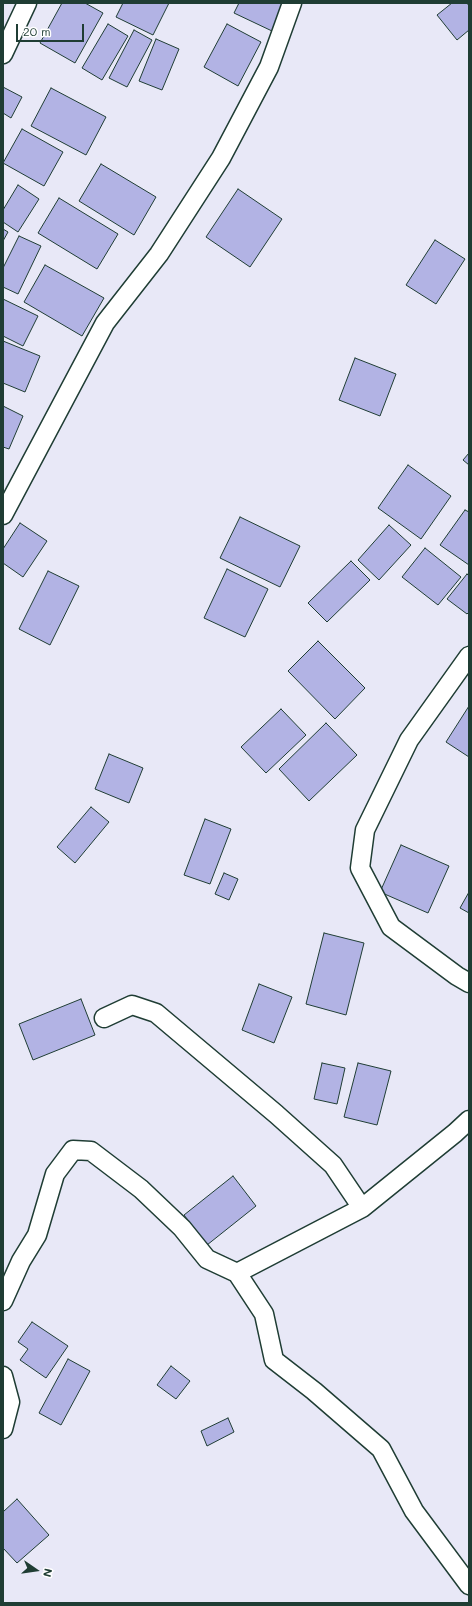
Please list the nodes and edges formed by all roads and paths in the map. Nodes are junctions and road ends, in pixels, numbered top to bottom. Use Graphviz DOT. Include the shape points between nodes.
graph roads {
  1 [pos="27,3"];
  2 [pos="292,3"];
  3 [pos="3,54"];
  4 [pos="3,515"];
  5 [pos="469,656"];
  6 [pos="469,983"];
  7 [pos="104,1018"];
  8 [pos="469,1120"];
  9 [pos="362,1208"];
  10 [pos="237,1273"];
  11 [pos="3,1300"];
  12 [pos="3,1376"];
  13 [pos="3,1428"];
  14 [pos="469,1585"];
  1 -- 3 [label="street"];
  2 -- 4 [label="street" via="269,67 221,158 159,254 105,323"];
  5 -- 6 [label="street" via="410,740 365,830 360,868 391,927"];
  7 -- 9 [label="street" via="132,1005 156,1013 333,1165"];
  8 -- 9 [label="street" via="456,1134"];
  9 -- 10 [label="street"];
  10 -- 11 [label="street" via="207,1259 182,1228 141,1189 91,1151 73,1150 55,1174 37,1235 21,1261"];
  10 -- 14 [label="street" via="264,1314 274,1360 381,1449 414,1511"];
  12 -- 13 [label="street" via="10,1402"];
}
